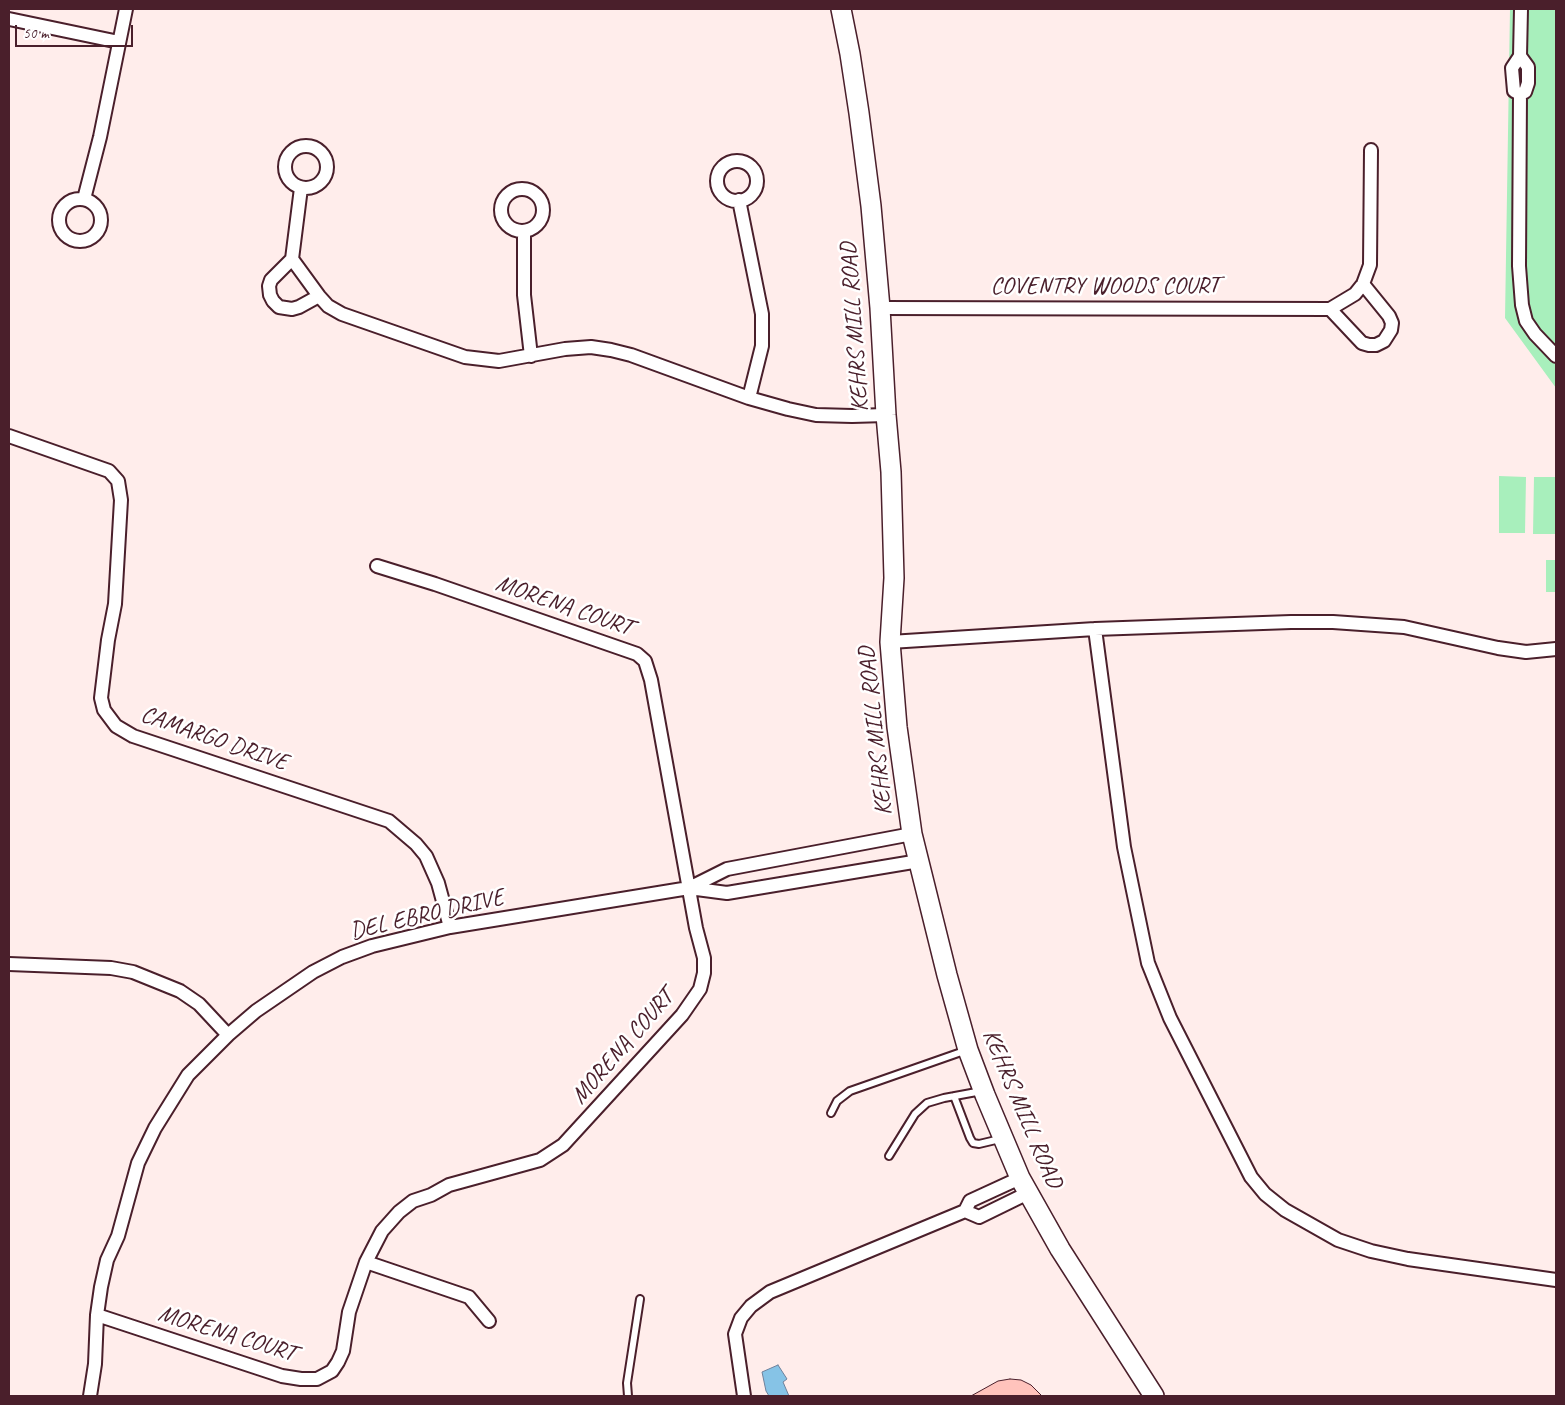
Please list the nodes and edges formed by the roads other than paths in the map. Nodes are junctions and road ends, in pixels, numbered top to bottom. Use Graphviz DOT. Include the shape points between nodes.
graph roads {
  1 [pos="126,9"];
  2 [pos="841,9"];
  3 [pos="1521,9"];
  4 [pos="9,19"];
  5 [pos="119,42"];
  6 [pos="1371,150"];
  7 [pos="301,188"];
  8 [pos="84,199"];
  9 [pos="739,200"];
  10 [pos="524,231"];
  11 [pos="292,259"];
  12 [pos="1363,284"];
  13 [pos="319,296"];
  14 [pos="880,308"];
  15 [pos="1330,309"];
  16 [pos="531,356"];
  17 [pos="1556,356"];
  18 [pos="749,398"];
  19 [pos="886,415"];
  20 [pos="9,436"];
  21 [pos="377,566"];
  22 [pos="1095,629"];
  23 [pos="890,642"];
  24 [pos="1556,650"];
  25 [pos="912,834"];
  26 [pos="919,861"];
  27 [pos="689,888"];
  28 [pos="450,927"];
  29 [pos="9,964"];
  30 [pos="228,1035"];
  31 [pos="968,1050"];
  32 [pos="983,1090"];
  33 [pos="954,1096"];
  34 [pos="831,1113"];
  35 [pos="1003,1139"];
  36 [pos="889,1156"];
  37 [pos="1024,1185"];
  38 [pos="965,1211"];
  39 [pos="366,1262"];
  40 [pos="1556,1280"];
  41 [pos="640,1300"];
  42 [pos="97,1315"];
  43 [pos="489,1321"];
  44 [pos="90,1396"];
  45 [pos="628,1396"];
  46 [pos="744,1396"];
  47 [pos="1154,1396"];
  1 -- 5 [label="street"];
  2 -- 14 [label="main road, KEHRS MILL ROAD" via="861,122"];
  3 -- 17 [label="street" via="1520,56 1528,67 1528,83 1525,92 1520,94 1519,266 1522,305 1526,321"];
  4 -- 5 [label="street"];
  5 -- 8 [label="street"];
  6 -- 12 [label="street" via="1370,266"];
  7 -- 11 [label="street"];
  9 -- 18 [label="street" via="762,314 762,346"];
  10 -- 16 [label="street" via="524,295"];
  11 -- 13 [label="street"];
  11 -- 13 [label="street" via="271,280 269,286 273,301 279,307 292,309"];
  12 -- 15 [label="street" via="1355,294"];
  12 -- 15 [label="street" via="1392,323 1384,342 1376,345 1362,343"];
  13 -- 16 [label="street" via="342,314 465,357 499,361"];
  14 -- 15 [label="street, COVENTRY WOODS COURT"];
  14 -- 19 [label="main road, KEHRS MILL ROAD"];
  16 -- 18 [label="street" via="565,348 611,350"];
  18 -- 19 [label="street" via="816,415"];
  19 -- 23 [label="main road, KEHRS MILL ROAD" via="892,472 894,578"];
  20 -- 28 [label="street, CAMARGO DRIVE" via="109,471 118,481 121,500 115,604 101,698 104,710 116,726 134,736 389,821 426,856 438,883"];
  21 -- 27 [label="street, MORENA COURT" via="637,654 645,661"];
  22 -- 23 [label="street"];
  22 -- 24 [label="street" via="1342,622 1404,627 1526,652"];
  22 -- 40 [label="street" via="1124,847 1148,963 1170,1018 1252,1177 1265,1194 1285,1210 1338,1240 1408,1259"];
  23 -- 25 [label="main road, KEHRS MILL ROAD"];
  25 -- 26 [label="main road, KEHRS MILL ROAD"];
  25 -- 27 [label="street, DEL EBRO DRIVE" via="727,869"];
  26 -- 27 [label="street, DEL EBRO DRIVE" via="727,892"];
  26 -- 31 [label="main road, KEHRS MILL ROAD"];
  27 -- 28 [label="street, DEL EBRO DRIVE"];
  27 -- 39 [label="street, MORENA COURT" via="704,958 704,974 700,989 682,1015 563,1145 540,1160 468,1179 413,1202 382,1230"];
  28 -- 30 [label="street, DEL EBRO DRIVE" via="372,946 342,957 283,991"];
  29 -- 30 [label="street" via="111,968 133,972 180,991 199,1004"];
  30 -- 42 [label="street, DEL EBRO DRIVE" via="188,1075 138,1163 118,1236 107,1260"];
  31 -- 32 [label="main road, KEHRS MILL ROAD"];
  31 -- 34 [label="lane" via="850,1091 837,1101"];
  32 -- 33 [label="lane"];
  32 -- 35 [label="main road, KEHRS MILL ROAD"];
  33 -- 35 [label="lane" via="973,1142 980,1144"];
  33 -- 36 [label="lane" via="927,1104 919,1110"];
  35 -- 37 [label="main road, KEHRS MILL ROAD"];
  37 -- 38 [label="street" via="970,1201"];
  37 -- 38 [label="street" via="979,1218"];
  37 -- 47 [label="main road, KEHRS MILL ROAD" via="1060,1249"];
  38 -- 46 [label="street" via="770,1292 752,1306 741,1318 735,1334"];
  39 -- 42 [label="street, MORENA COURT" via="349,1312 343,1351 332,1371 317,1379 282,1376"];
  39 -- 43 [label="street" via="469,1297"];
  41 -- 45 [label="lane" via="627,1383"];
  42 -- 44 [label="street, DEL EBRO DRIVE"];
}
